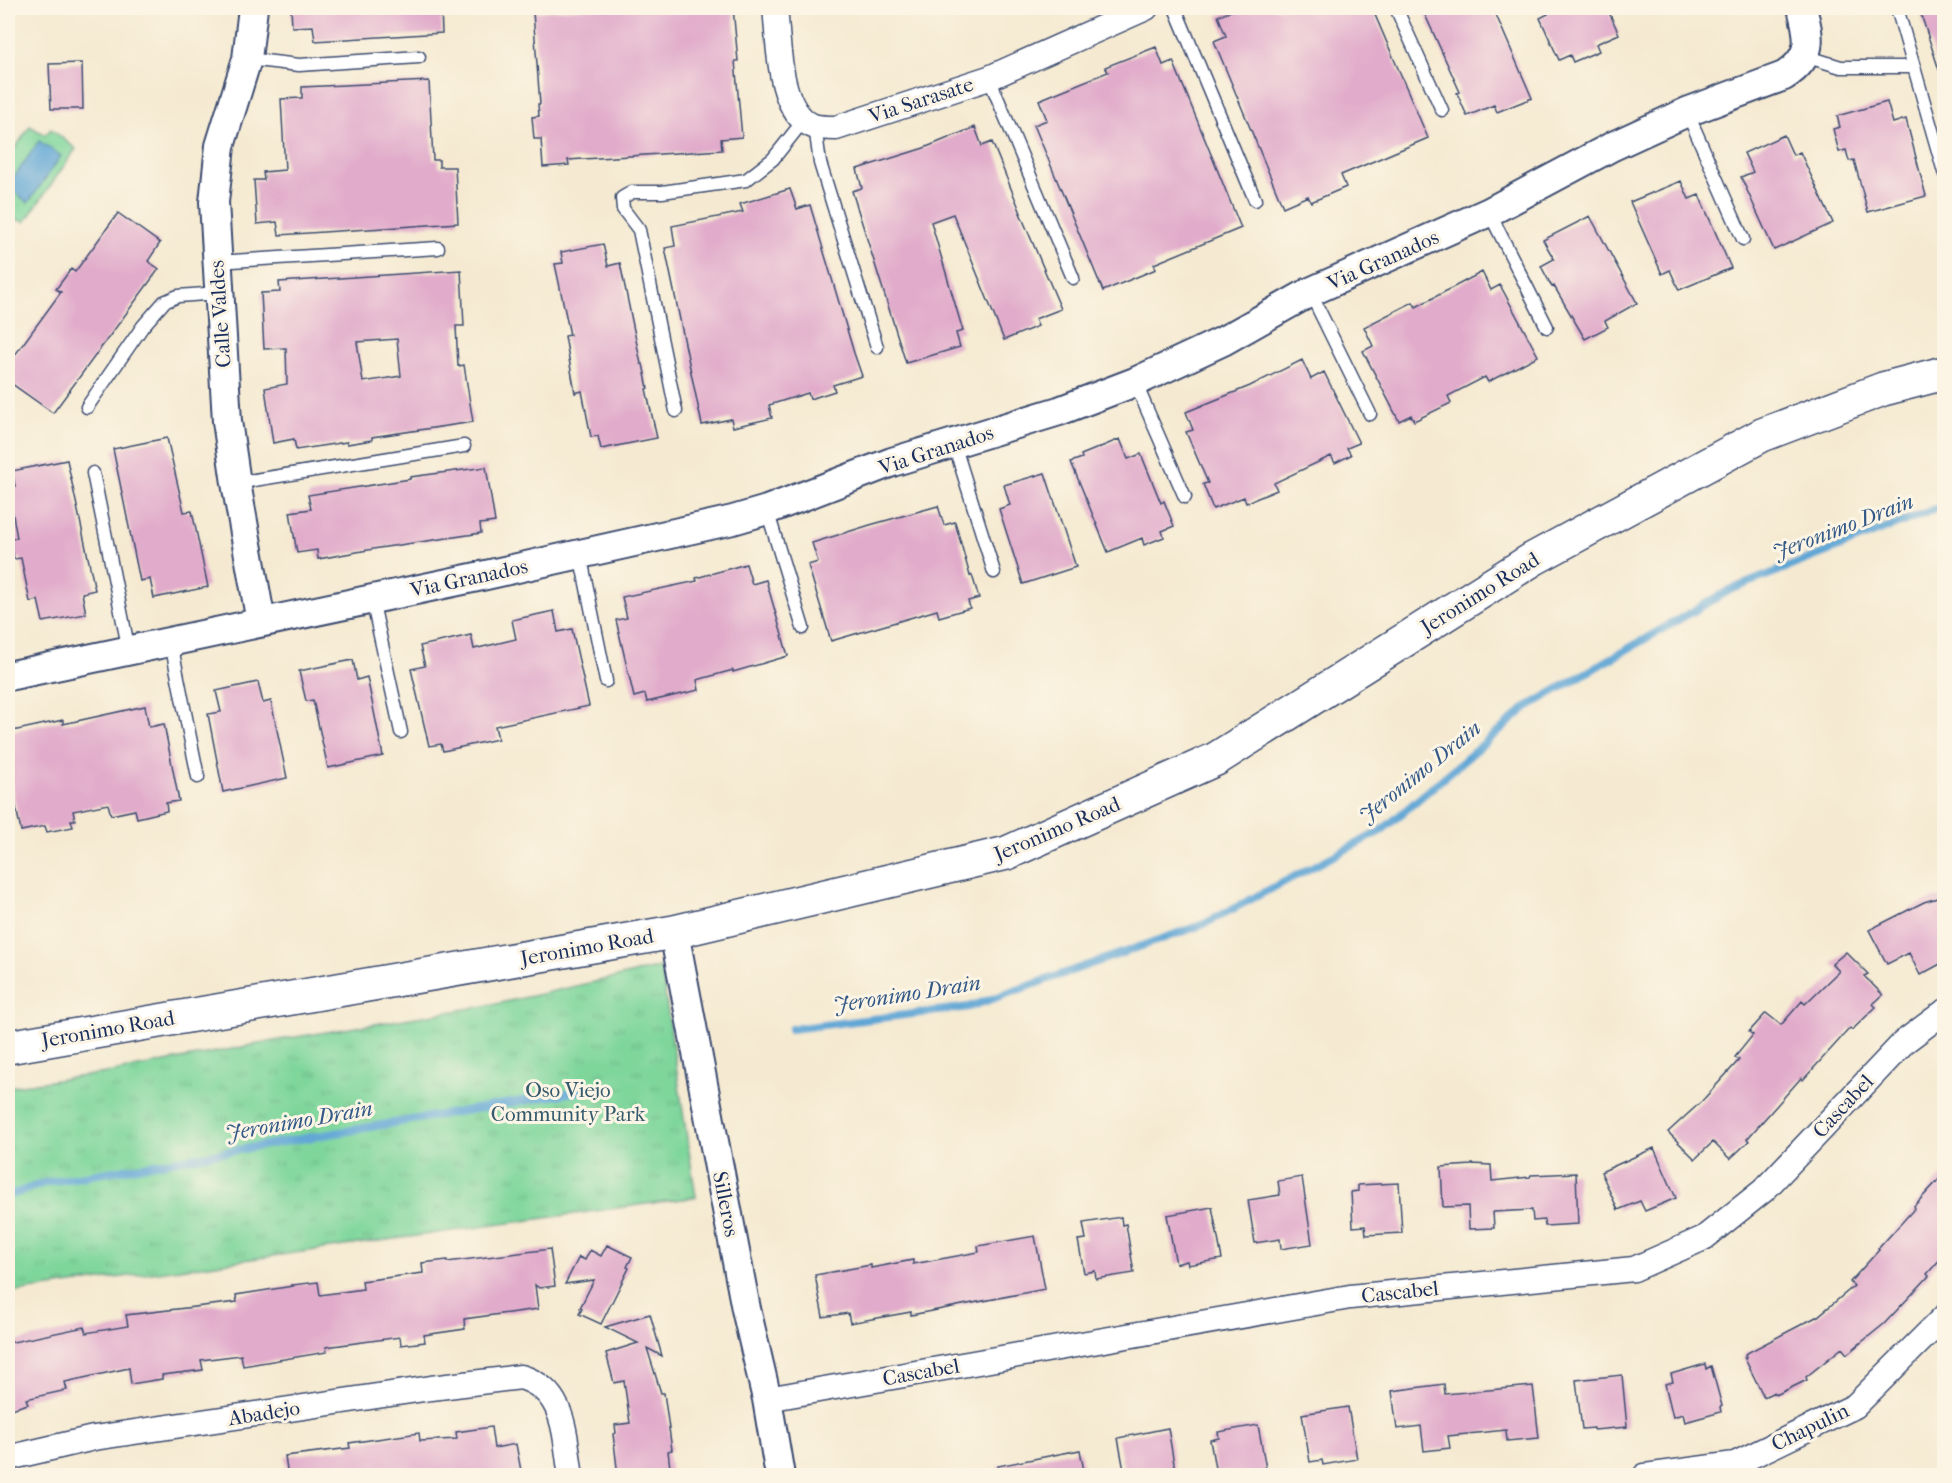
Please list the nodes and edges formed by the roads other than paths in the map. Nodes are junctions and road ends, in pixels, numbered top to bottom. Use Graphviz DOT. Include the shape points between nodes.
graph roads {
  1 [pos="253,8"];
  2 [pos="775,8"];
  3 [pos="1146,8"];
  4 [pos="1176,8"];
  5 [pos="1396,8"];
  6 [pos="1802,8"];
  7 [pos="1897,8"];
  8 [pos="1805,56"];
  9 [pos="419,57"];
  10 [pos="247,59"];
  11 [pos="1914,67"];
  12 [pos="989,78"];
  13 [pos="1442,110"];
  14 [pos="1687,112"];
  15 [pos="809,123"];
  16 [pos="1944,172"];
  17 [pos="1255,200"];
  18 [pos="1489,212"];
  19 [pos="1743,239"];
  20 [pos="438,248"];
  21 [pos="217,262"];
  22 [pos="1072,278"];
  23 [pos="1310,292"];
  24 [pos="219,293"];
  25 [pos="1547,327"];
  26 [pos="877,347"];
  27 [pos="1944,373"];
  28 [pos="1135,382"];
  29 [pos="87,407"];
  30 [pos="676,411"];
  31 [pos="1370,414"];
  32 [pos="954,444"];
  33 [pos="464,447"];
  34 [pos="93,473"];
  35 [pos="236,483"];
  36 [pos="1185,497"];
  37 [pos="767,510"];
  38 [pos="580,554"];
  39 [pos="994,572"];
  40 [pos="372,598"];
  41 [pos="261,622"];
  42 [pos="803,628"];
  43 [pos="171,643"];
  44 [pos="129,651"];
  45 [pos="8,676"];
  46 [pos="606,681"];
  47 [pos="401,732"];
  48 [pos="198,777"];
  49 [pos="674,932"];
  50 [pos="1944,1012"];
  51 [pos="8,1047"];
  52 [pos="1944,1317"];
  53 [pos="767,1399"];
  54 [pos="8,1458"];
  55 [pos="570,1476"];
  56 [pos="780,1476"];
  57 [pos="1645,1476"];
  1 -- 10 [label="street, Calle Valdes"];
  2 -- 15 [label="street" via="785,91 793,108"];
  3 -- 12 [label="street, Via Sarasate"];
  4 -- 17 [label="lane"];
  5 -- 13 [label="lane"];
  6 -- 8 [label="street" via="1808,42"];
  7 -- 11 [label="lane"];
  8 -- 11 [label="lane" via="1841,67"];
  8 -- 14 [label="street, Via Granados" via="1797,68 1784,75"];
  9 -- 10 [label="lane" via="299,64"];
  10 -- 21 [label="street, Calle Valdes" via="220,146 214,202"];
  11 -- 16 [label="lane"];
  12 -- 15 [label="street, Via Sarasate" via="836,128"];
  12 -- 22 [label="lane"];
  14 -- 18 [label="street, Via Granados" via="1575,165"];
  14 -- 19 [label="lane"];
  15 -- 26 [label="lane"];
  15 -- 30 [label="lane" via="746,180 662,192 632,192 622,198 623,208 639,230"];
  18 -- 23 [label="street, Via Granados"];
  18 -- 25 [label="lane"];
  20 -- 21 [label="lane"];
  21 -- 24 [label="street, Calle Valdes"];
  23 -- 28 [label="street, Via Granados" via="1223,341"];
  23 -- 31 [label="lane"];
  24 -- 29 [label="lane" via="178,296 164,302"];
  24 -- 35 [label="street, Calle Valdes" via="227,421"];
  27 -- 49 [label="main road, Jeronimo Road" via="1883,389 1762,435 1533,559 1216,759 1007,854"];
  28 -- 32 [label="street, Via Granados"];
  28 -- 36 [label="lane"];
  32 -- 37 [label="street, Via Granados" via="892,462"];
  32 -- 39 [label="lane"];
  33 -- 35 [label="lane"];
  34 -- 44 [label="lane"];
  35 -- 41 [label="street, Calle Valdes"];
  37 -- 38 [label="street, Via Granados"];
  37 -- 42 [label="lane"];
  38 -- 40 [label="street, Via Granados"];
  38 -- 46 [label="lane"];
  40 -- 41 [label="street, Via Granados"];
  40 -- 47 [label="lane"];
  41 -- 43 [label="street, Via Granados"];
  43 -- 44 [label="street, Via Granados"];
  43 -- 48 [label="lane"];
  44 -- 45 [label="street, Via Granados"];
  49 -- 51 [label="main road, Jeronimo Road"];
  49 -- 53 [label="street, Silleros" via="746,1309"];
  50 -- 53 [label="street, Cascabel" via="1904,1042 1764,1190 1704,1238 1634,1269 1350,1297"];
  52 -- 57 [label="street, Chapulin" via="1855,1406 1735,1464"];
  53 -- 56 [label="street, Silleros"];
  54 -- 55 [label="street, Abadejo" via="94,1438 521,1377 533,1380 558,1406"];
}
